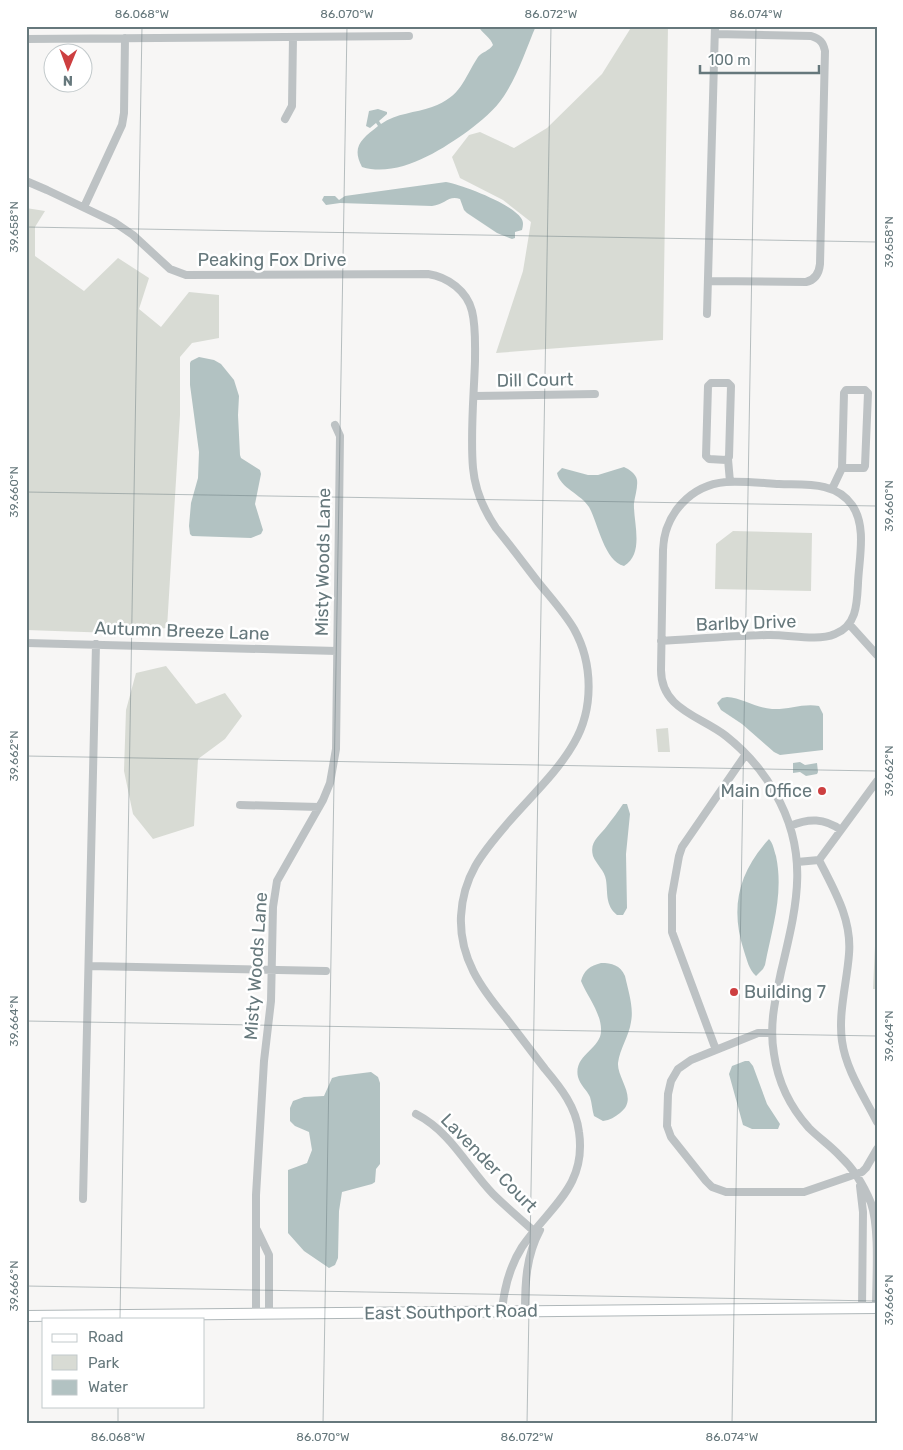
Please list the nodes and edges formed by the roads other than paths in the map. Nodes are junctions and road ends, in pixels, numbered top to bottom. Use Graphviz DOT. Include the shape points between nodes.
graph roads {
  1 [pos="715,30"];
  2 [pos="409,36"];
  3 [pos="293,37"];
  4 [pos="125,38"];
  5 [pos="26,39"];
  6 [pos="285,119"];
  7 [pos="26,181"];
  8 [pos="84,207"];
  9 [pos="708,281"];
  10 [pos="707,314"];
  11 [pos="596,394"];
  12 [pos="474,396"];
  13 [pos="336,425"];
  14 [pos="728,459"];
  15 [pos="842,468"];
  16 [pos="730,482"];
  17 [pos="832,489"];
  18 [pos="849,624"];
  19 [pos="661,641"];
  20 [pos="27,643"];
  21 [pos="96,644"];
  22 [pos="337,651"];
  23 [pos="877,655"];
  24 [pos="746,754"];
  25 [pos="877,781"];
  26 [pos="240,805"];
  27 [pos="319,807"];
  28 [pos="790,826"];
  29 [pos="841,830"];
  30 [pos="819,860"];
  31 [pos="797,862"];
  32 [pos="89,966"];
  33 [pos="271,970"];
  34 [pos="326,971"];
  35 [pos="772,1033"];
  36 [pos="716,1050"];
  37 [pos="416,1114"];
  38 [pos="877,1122"];
  39 [pos="877,1149"];
  40 [pos="856,1175"];
  41 [pos="83,1199"];
  42 [pos="256,1228"];
  43 [pos="536,1233"];
  44 [pos="876,1308"];
  45 [pos="862,1309"];
  46 [pos="502,1312"];
  47 [pos="525,1312"];
  48 [pos="256,1314"];
  49 [pos="269,1314"];
  50 [pos="26,1316"];
  51 [pos="163,1317"];
  1 -- 9 [label="street"];
  1 -- 9 [label="street" via="811,36 824,46 820,264 817,276 806,282"];
  2 -- 3 [label="street"];
  3 -- 4 [label="street"];
  3 -- 6 [label="street" via="292,106"];
  4 -- 5 [label="street"];
  4 -- 8 [label="street" via="122,124"];
  7 -- 8 [label="street, Peaking Fox Drive"];
  8 -- 12 [label="street, Peaking Fox Drive" via="114,222 170,269 186,276 440,276 458,288 472,310"];
  9 -- 10 [label="street"];
  11 -- 12 [label="street, Dill Court"];
  12 -- 43 [label="street, Peaking Fox Drive" via="473,466 481,502 496,528 570,623 582,648 588,679 586,713 576,739 564,759 481,855 467,885 462,908 464,947 477,980 561,1088 577,1120 580,1142 576,1173 567,1192"];
  13 -- 22 [label="street, Misty Woods Lane" via="340,436"];
  14 -- 14 [label="street" via="731,386 728,383 711,383 708,386 706,457"];
  14 -- 16 [label="street"];
  15 -- 15 [label="street" via="844,392 864,390 868,394 865,466"];
  15 -- 17 [label="street"];
  16 -- 17 [label="street" via="821,485"];
  16 -- 19 [label="street" via="710,485 685,500 676,509 666,531"];
  17 -- 18 [label="street" via="853,506 861,531 857,608"];
  18 -- 19 [label="street, Barlby Drive" via="832,636 824,637 766,635"];
  18 -- 23 [label="street"];
  19 -- 24 [label="street" via="662,679 672,701"];
  20 -- 21 [label="street, Autumn Breeze Lane"];
  21 -- 22 [label="street, Autumn Breeze Lane"];
  21 -- 32 [label="street"];
  22 -- 27 [label="street, Misty Woods Lane" via="336,749 330,783"];
  24 -- 28 [label="street" via="774,789"];
  24 -- 36 [label="street" via="682,847 672,895 672,935"];
  25 -- 29 [label="street"];
  26 -- 27 [label="street"];
  27 -- 33 [label="street, Misty Woods Lane" via="277,881"];
  28 -- 29 [label="street" via="800,822 825,821"];
  28 -- 31 [label="street"];
  29 -- 30 [label="street"];
  30 -- 31 [label="street"];
  30 -- 38 [label="street" via="841,905 849,932 841,1029 843,1047 849,1067"];
  31 -- 35 [label="street" via="795,912 774,1006"];
  32 -- 33 [label="street"];
  32 -- 41 [label="street"];
  33 -- 34 [label="street"];
  33 -- 42 [label="street, Misty Woods Lane"];
  35 -- 36 [label="street" via="758,1034"];
  35 -- 40 [label="street" via="777,1071 795,1110"];
  36 -- 40 [label="street" via="688,1061 675,1074 669,1089 667,1126 671,1138 704,1180 731,1193 804,1192"];
  37 -- 43 [label="street, Lavender Court" via="443,1133 493,1194"];
  39 -- 40 [label="street" via="866,1168"];
  40 -- 44 [label="street" via="871,1203 876,1224"];
  40 -- 45 [label="street" via="863,1212"];
  42 -- 48 [label="street, Misty Woods Lane"];
  42 -- 49 [label="street" via="269,1255"];
  43 -- 46 [label="street" via="521,1249 511,1269"];
  43 -- 47 [label="street" via="526,1274"];
  44 -- 45 [label="main road, East Southport Road"];
  45 -- 47 [label="main road, East Southport Road"];
  46 -- 47 [label="main road, East Southport Road"];
  46 -- 49 [label="main road, East Southport Road"];
  48 -- 49 [label="main road, East Southport Road"];
  48 -- 51 [label="main road, East Southport Road"];
  50 -- 51 [label="main road, East Southport Road"];
}
